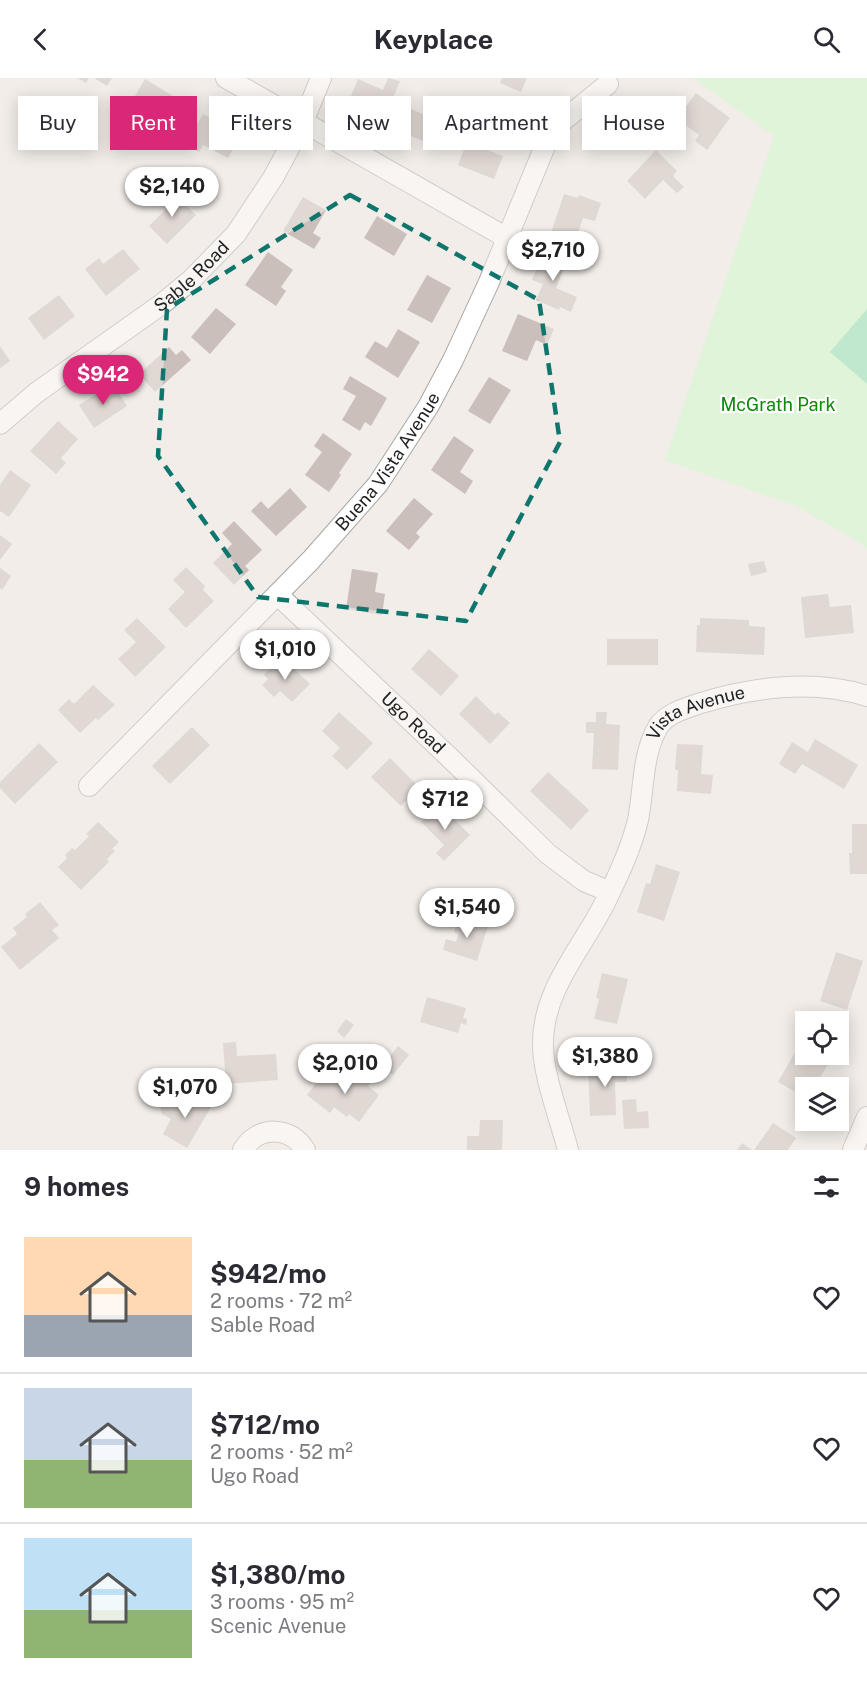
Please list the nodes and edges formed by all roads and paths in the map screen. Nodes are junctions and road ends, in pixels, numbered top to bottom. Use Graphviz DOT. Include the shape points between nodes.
graph roads {
  1 [pos="226,78"];
  2 [pos="321,78"];
  3 [pos="608,84"];
  4 [pos="258,96"];
  5 [pos="313,98"];
  6 [pos="313,128"];
  7 [pos="288,150"];
  8 [pos="507,238"];
  9 [pos="0,424"];
  10 [pos="278,595"];
  11 [pos="867,696"];
  12 [pos="89,786"];
  13 [pos="610,892"];
  14 [pos="867,1117"];
  15 [pos="243,1150"];
  16 [pos="305,1150"];
  17 [pos="568,1150"];
  18 [pos="853,1150"];
  1 -- 4 [label="street"];
  2 -- 5 [label="street, Sable Road"];
  3 -- 8 [label="street, Buena Vista Avenue" via="550,134"];
  6 -- 8 [label="street"];
  7 -- 9 [label="street, Sable Road" via="236,234 191,280 36,393"];
  8 -- 10 [label="street, Buena Vista Avenue" via="428,407 378,484"];
  10 -- 12 [label="street, Buena Vista Avenue"];
  10 -- 13 [label="street, Ugo Road" via="548,854 584,881"];
  11 -- 13 [label="street, Vista Avenue" via="834,688 733,693 666,717 651,744 631,846"];
  13 -- 17 [label="street" via="560,982 545,1019 543,1048"];
  14 -- 18 [label="street"];
  15 -- 16 [label="street" via="260,1134 276,1131 293,1136"];
}
